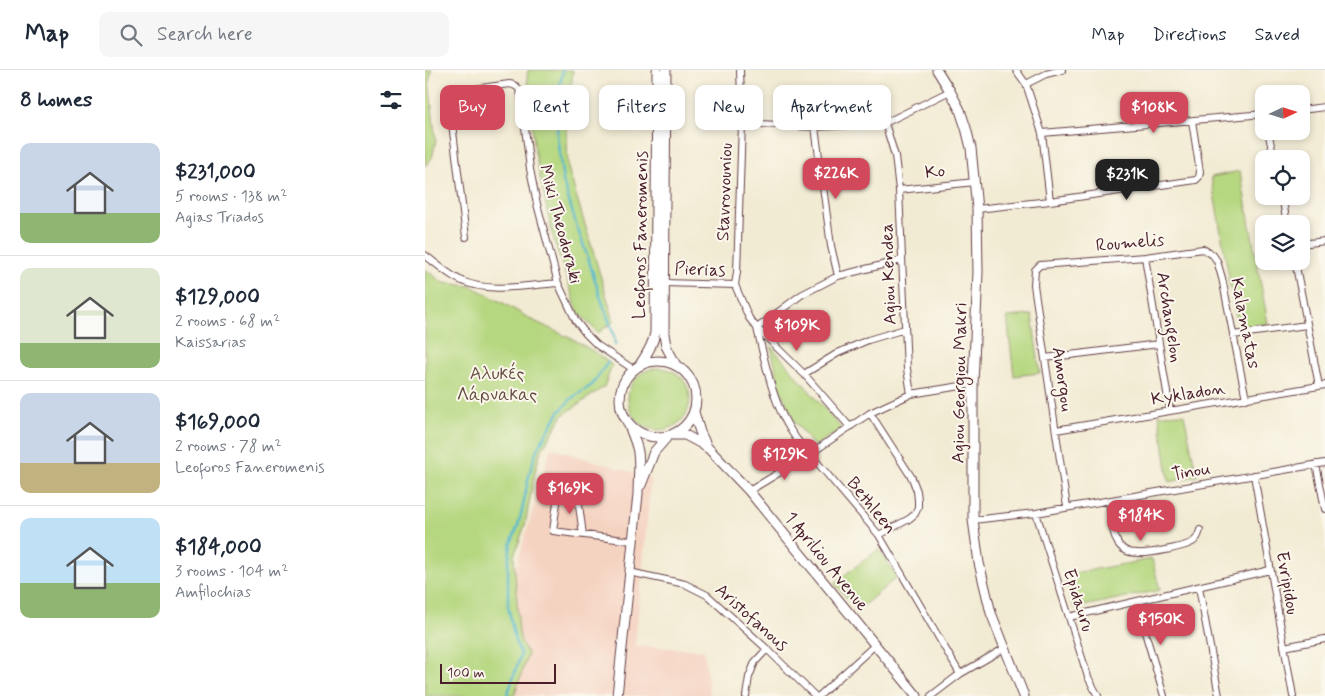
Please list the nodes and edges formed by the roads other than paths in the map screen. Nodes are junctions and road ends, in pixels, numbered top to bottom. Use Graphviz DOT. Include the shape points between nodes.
graph roads {
  1 [pos="657,70"];
  2 [pos="666,70"];
  3 [pos="740,70"];
  4 [pos="937,70"];
  5 [pos="1016,70"];
  6 [pos="1062,70"];
  7 [pos="1026,84"];
  8 [pos="741,85"];
  9 [pos="950,91"];
  10 [pos="1325,107"];
  11 [pos="1310,109"];
  12 [pos="1255,115"];
  13 [pos="891,120"];
  14 [pos="1192,121"];
  15 [pos="742,130"];
  16 [pos="815,130"];
  17 [pos="887,130"];
  18 [pos="1042,133"];
  19 [pos="975,182"];
  20 [pos="899,190"];
  21 [pos="1050,201"];
  22 [pos="977,209"];
  23 [pos="466,238"];
  24 [pos="1325,240"];
  25 [pos="1310,242"];
  26 [pos="425,255"];
  27 [pos="1213,255"];
  28 [pos="1145,257"];
  29 [pos="902,260"];
  30 [pos="1049,264"];
  31 [pos="1297,270"];
  32 [pos="838,276"];
  33 [pos="664,282"];
  34 [pos="558,283"];
  35 [pos="735,285"];
  36 [pos="1307,325"];
  37 [pos="757,328"];
  38 [pos="905,329"];
  39 [pos="1233,335"];
  40 [pos="1159,344"];
  41 [pos="1045,358"];
  42 [pos="676,365"];
  43 [pos="636,367"];
  44 [pos="804,374"];
  45 [pos="973,384"];
  46 [pos="1322,386"];
  47 [pos="911,394"];
  48 [pos="1246,398"];
  49 [pos="1170,411"];
  50 [pos="694,412"];
  51 [pos="870,413"];
  52 [pos="627,421"];
  53 [pos="849,427"];
  54 [pos="1056,430"];
  55 [pos="670,435"];
  56 [pos="709,449"];
  57 [pos="810,454"];
  58 [pos="1325,463"];
  59 [pos="1317,464"];
  60 [pos="1254,475"];
  61 [pos="749,491"];
  62 [pos="637,494"];
  63 [pos="1109,501"];
  64 [pos="1067,507"];
  65 [pos="1325,508"];
  66 [pos="1036,513"];
  67 [pos="973,520"];
  68 [pos="1200,530"];
  69 [pos="583,535"];
  70 [pos="879,535"];
  71 [pos="632,540"];
  72 [pos="1270,570"];
  73 [pos="629,572"];
  74 [pos="1199,587"];
  75 [pos="1136,602"];
  76 [pos="1069,617"];
  77 [pos="1325,639"];
  78 [pos="875,645"];
  79 [pos="1284,647"];
  80 [pos="1005,648"];
  81 [pos="767,649"];
  82 [pos="960,674"];
  83 [pos="617,696"];
  84 [pos="746,696"];
  85 [pos="817,696"];
  86 [pos="917,696"];
  87 [pos="931,696"];
  88 [pos="1024,696"];
  89 [pos="1097,696"];
  90 [pos="1165,696"];
  91 [pos="1219,696"];
  92 [pos="1293,696"];
  1 -- 43 [label="main road, Leoforos Faneromenis" via="655,333 647,356"];
  2 -- 33 [label="main road, Leoforos Faneromenis"];
  3 -- 8 [label="street, Stavrovouniou"];
  4 -- 9 [label="main road, Agiou Georgiou Makri"];
  5 -- 7 [label="street"];
  6 -- 7 [label="street"];
  7 -- 18 [label="street"];
  9 -- 13 [label="street"];
  9 -- 19 [label="main road, Agiou Georgiou Makri" via="966,128"];
  10 -- 11 [label="street"];
  12 -- 14 [label="street"];
  14 -- 18 [label="street"];
  14 -- 21 [label="street" via="1200,172 1196,180"];
  15 -- 35 [label="street, Stavrovouniou"];
  16 -- 32 [label="street"];
  17 -- 20 [label="street, Agiou Kendea" via="895,156"];
  18 -- 21 [label="street"];
  19 -- 20 [label="street, Ko"];
  19 -- 22 [label="main road, Agiou Georgiou Makri"];
  20 -- 29 [label="street, Agiou Kendea"];
  21 -- 22 [label="street"];
  22 -- 45 [label="main road, Agiou Georgiou Makri" via="979,272"];
  23 -- 34 [label="street, Miki Theodoraki" via="452,99 461,90 514,85 521,95 530,169"];
  24 -- 25 [label="street"];
  26 -- 34 [label="street" via="460,280 473,285 507,287"];
  27 -- 28 [label="street, Roumelis" via="1203,249"];
  27 -- 39 [label="street, Kalamatas" via="1220,268"];
  28 -- 30 [label="street, Roumelis"];
  28 -- 40 [label="street, Archangelon"];
  29 -- 32 [label="street"];
  29 -- 38 [label="street, Agiou Kendea"];
  30 -- 41 [label="street, Amorgou" via="1035,270 1034,276"];
  31 -- 36 [label="street"];
  32 -- 37 [label="street" via="801,295"];
  33 -- 35 [label="street, Pierias"];
  33 -- 42 [label="main road, Leoforos Faneromenis" via="663,334"];
  34 -- 43 [label="street, Miki Theodoraki" via="576,321 586,334 597,345"];
  35 -- 37 [label="street" via="749,318"];
  36 -- 39 [label="street"];
  36 -- 46 [label="street"];
  37 -- 44 [label="street"];
  37 -- 57 [label="street, Bethleen" via="777,403 797,442"];
  38 -- 44 [label="street" via="838,353"];
  38 -- 47 [label="street, Agiou Kendea"];
  39 -- 48 [label="street, Kalamatas"];
  40 -- 41 [label="street"];
  40 -- 49 [label="street, Archangelon"];
  41 -- 54 [label="street, Amorgou"];
  42 -- 43 [label="main road" via="661,361 646,362"];
  42 -- 50 [label="main road" via="693,385 696,394"];
  43 -- 52 [label="main road" via="626,378 621,392 621,407"];
  44 -- 53 [label="street"];
  45 -- 47 [label="street"];
  45 -- 67 [label="main road, Agiou Georgiou Makri"];
  46 -- 48 [label="street, Kykladon"];
  47 -- 51 [label="street"];
  48 -- 49 [label="street, Kykladon"];
  49 -- 54 [label="street, Kykladon"];
  50 -- 55 [label="main road" via="685,426"];
  50 -- 56 [label="main road, 1 Apriliou Avenue"];
  51 -- 53 [label="street"];
  51 -- 70 [label="street" via="912,478 919,500 915,514"];
  52 -- 55 [label="main road" via="645,435"];
  52 -- 62 [label="main road" via="638,452"];
  53 -- 57 [label="street"];
  54 -- 64 [label="street, Amorgou"];
  55 -- 56 [label="main road, 1 Apriliou Avenue" via="685,435"];
  55 -- 62 [label="main road" via="654,452"];
  56 -- 61 [label="main road, 1 Apriliou Avenue"];
  57 -- 61 [label="street"];
  57 -- 70 [label="street, Bethleen"];
  58 -- 59 [label="street, Tinou"];
  59 -- 60 [label="street, Tinou"];
  59 -- 65 [label="street"];
  60 -- 63 [label="street, Tinou"];
  60 -- 72 [label="street, Evripidou"];
  61 -- 78 [label="main road, 1 Apriliou Avenue"];
  62 -- 71 [label="main road"];
  63 -- 64 [label="street, Tinou"];
  63 -- 68 [label="street" via="1116,539 1127,551 1148,553 1191,544 1197,540"];
  64 -- 66 [label="street, Tinou"];
  66 -- 67 [label="street, Tinou"];
  66 -- 76 [label="street, Epidauru"];
  67 -- 80 [label="main road, Agiou Georgiou Makri" via="991,613"];
  69 -- 69 [label="street" via="553,531 558,495 578,498"];
  69 -- 71 [label="street"];
  70 -- 82 [label="street, Bethleen"];
  71 -- 73 [label="main road"];
  72 -- 74 [label="street"];
  72 -- 79 [label="street, Evripidou"];
  73 -- 81 [label="street, Aristofanous" via="685,584 707,595"];
  73 -- 83 [label="main road"];
  74 -- 75 [label="street"];
  74 -- 91 [label="street"];
  75 -- 76 [label="street"];
  75 -- 90 [label="street"];
  76 -- 89 [label="street, Epidauru"];
  77 -- 79 [label="street"];
  78 -- 85 [label="street"];
  78 -- 86 [label="main road, 1 Apriliou Avenue"];
  79 -- 92 [label="street, Evripidou"];
  80 -- 82 [label="street"];
  80 -- 88 [label="main road, Agiou Georgiou Makri"];
  81 -- 84 [label="street" via="755,662"];
  81 -- 85 [label="street, Aristofanous"];
  82 -- 87 [label="street"];
}
